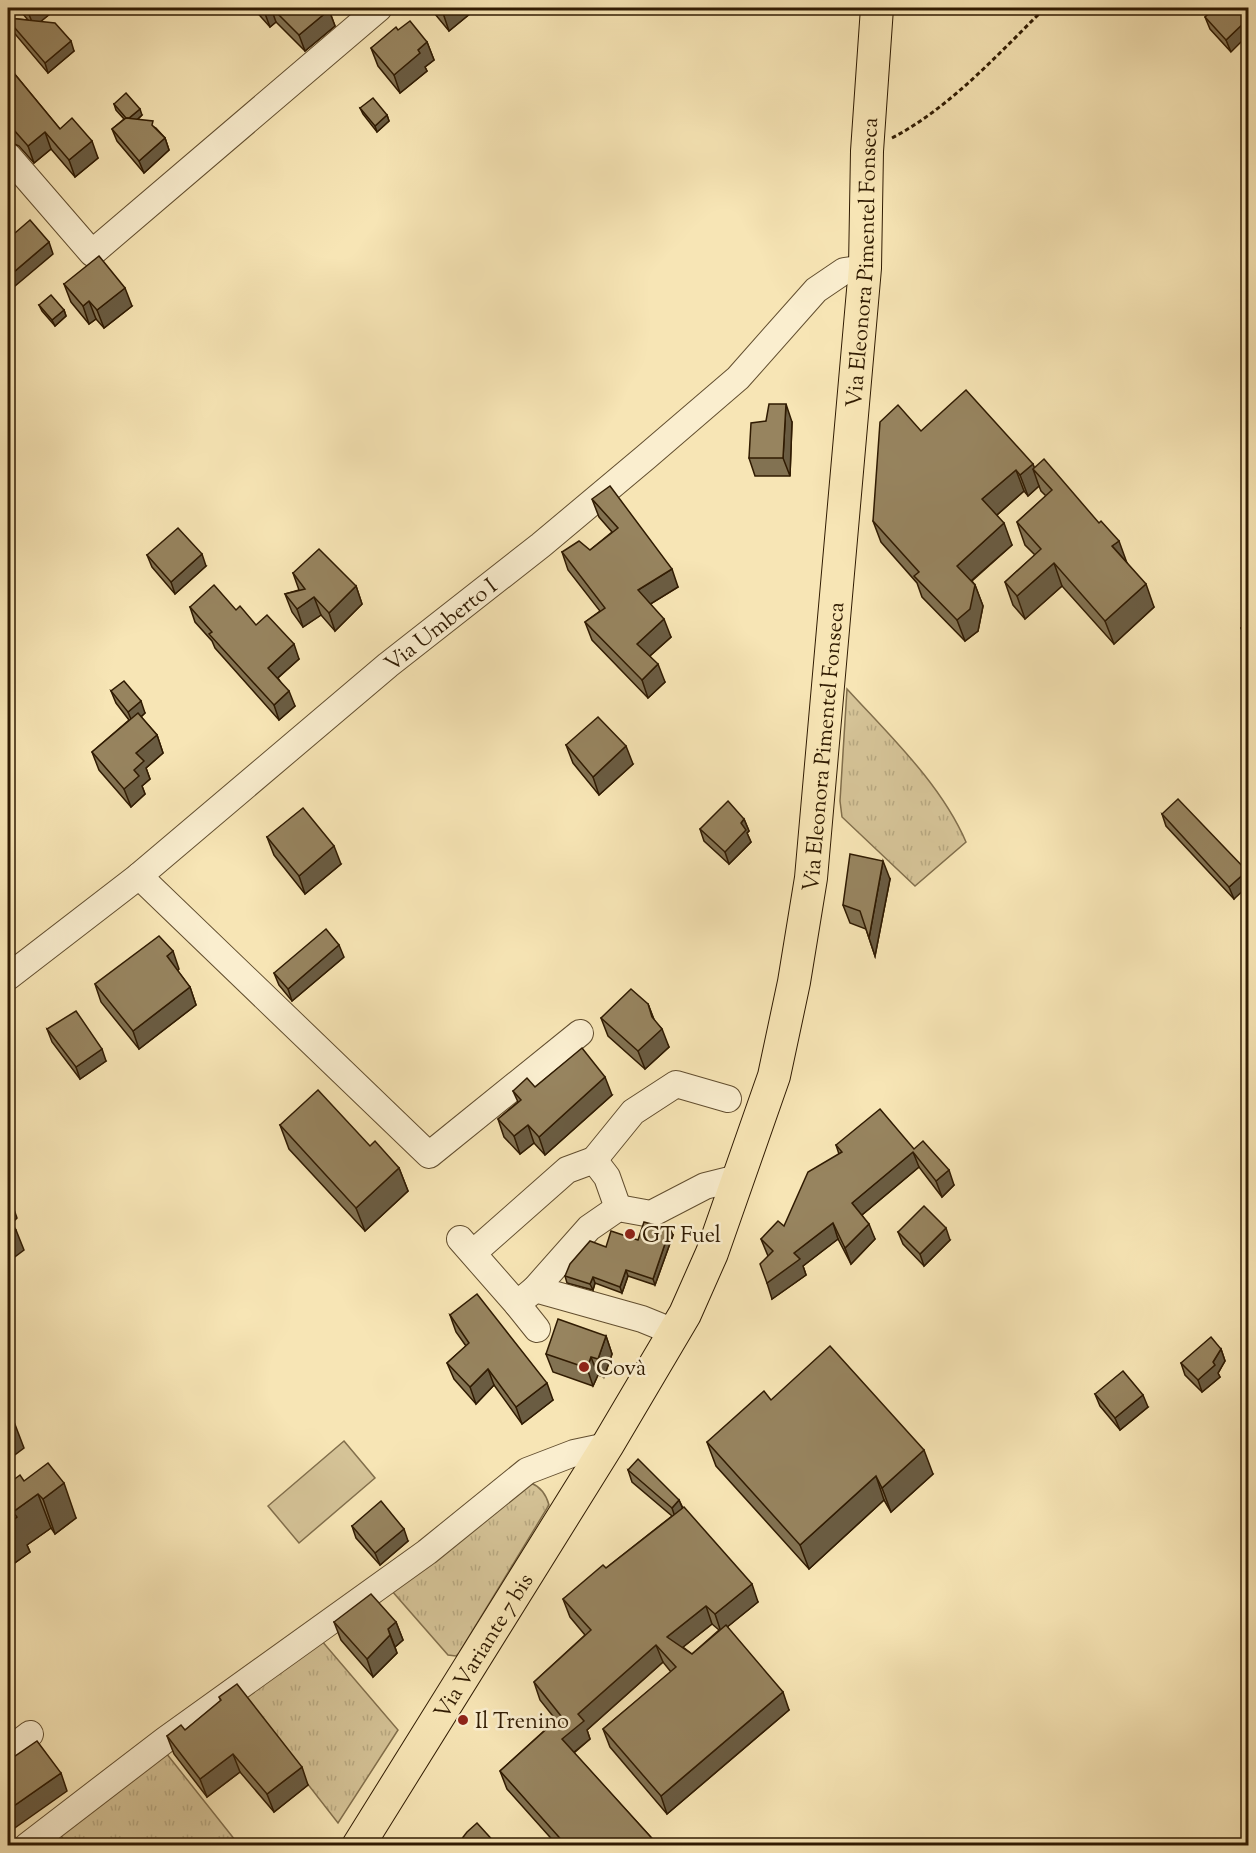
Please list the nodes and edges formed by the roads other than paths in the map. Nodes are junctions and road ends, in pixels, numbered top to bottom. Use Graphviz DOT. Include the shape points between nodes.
graph roads {
  1 [pos="379,8"];
  2 [pos="877,8"];
  3 [pos="8,156"];
  4 [pos="864,268"];
  5 [pos="139,876"];
  6 [pos="8,977"];
  7 [pos="580,1033"];
  8 [pos="728,1099"];
  9 [pos="594,1160"];
  10 [pos="741,1177"];
  11 [pos="618,1208"];
  12 [pos="526,1296"];
  13 [pos="537,1329"];
  14 [pos="674,1332"];
  15 [pos="608,1446"];
  16 [pos="30,1734"];
  17 [pos="8,1751"];
  18 [pos="27,1845"];
  19 [pos="358,1845"];
  1 -- 3 [label="street" via="92,253"];
  2 -- 4 [label="main road, Via Eleonora Pimentel Fonseca"];
  4 -- 5 [label="street, Via Umberto I" via="844,271 816,290 738,378 541,545 388,665"];
  4 -- 10 [label="main road, Via Eleonora Pimentel Fonseca" via="811,878 774,1076"];
  5 -- 6 [label="street, Via Umberto I"];
  5 -- 7 [label="street" via="429,1155"];
  8 -- 9 [label="street" via="676,1084 633,1112"];
  9 -- 11 [label="street" via="607,1177"];
  9 -- 12 [label="street" via="567,1170 466,1246"];
  10 -- 11 [label="street" via="705,1186 651,1214"];
  10 -- 14 [label="main road, Via Eleonora Pimentel Fonseca" via="712,1253"];
  11 -- 12 [label="street" via="582,1234"];
  12 -- 13 [label="street"];
  12 -- 14 [label="street" via="642,1319"];
  14 -- 15 [label="main road, Via Eleonora Pimentel Fonseca"];
  15 -- 18 [label="street" via="574,1453 527,1471 410,1565 165,1740"];
  15 -- 19 [label="main road, Via Variante 7 bis"];
  16 -- 17 [label="street"];
}
